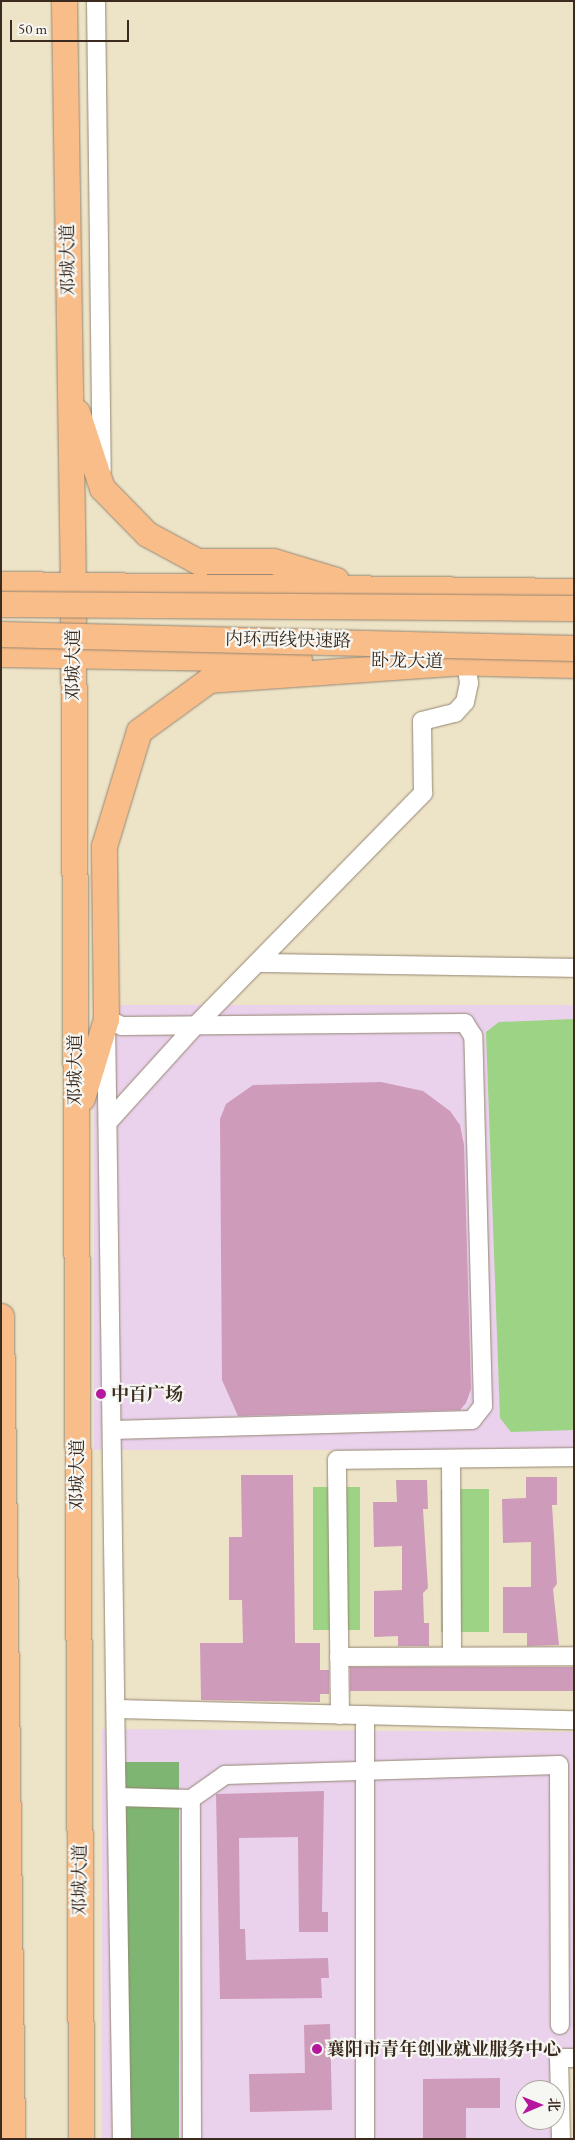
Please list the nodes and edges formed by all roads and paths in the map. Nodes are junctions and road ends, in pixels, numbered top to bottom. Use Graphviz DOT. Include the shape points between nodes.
graph roads {
  1 [pos="64,1"];
  2 [pos="96,1"];
  3 [pos="69,389"];
  4 [pos="102,488"];
  5 [pos="1,584"];
  6 [pos="574,585"];
  7 [pos="73,586"];
  8 [pos="362,588"];
  9 [pos="471,590"];
  10 [pos="574,591"];
  11 [pos="1,604"];
  12 [pos="574,608"];
  13 [pos="1,634"];
  14 [pos="574,648"];
  15 [pos="1,654"];
  16 [pos="73,655"];
  17 [pos="466,662"];
  18 [pos="574,667"];
  19 [pos="257,963"];
  20 [pos="574,968"];
  21 [pos="106,1019"];
  22 [pos="196,1025"];
  23 [pos="75,1122"];
  24 [pos="108,1122"];
  25 [pos="1,1316"];
  26 [pos="112,1430"];
  27 [pos="574,1457"];
  28 [pos="451,1459"];
  29 [pos="452,1656"];
  30 [pos="574,1656"];
  31 [pos="339,1657"];
  32 [pos="116,1710"];
  33 [pos="340,1715"];
  34 [pos="365,1716"];
  35 [pos="574,1720"];
  36 [pos="364,1771"];
  37 [pos="117,1797"];
  38 [pos="191,1799"];
  39 [pos="560,2025"];
  40 [pos="574,2058"];
  41 [pos="12,2139"];
  42 [pos="81,2139"];
  43 [pos="122,2139"];
  44 [pos="192,2139"];
  45 [pos="366,2139"];
  46 [pos="561,2139"];
  1 -- 3 [label="highway, 邓城大道"];
  2 -- 4 [label="street"];
  3 -- 4 [label="highway"];
  3 -- 7 [label="highway, 邓城大道"];
  4 -- 8 [label="highway" via="147,534 197,561 273,561"];
  5 -- 7 [label="highway"];
  6 -- 9 [label="highway"];
  7 -- 8 [label="highway"];
  7 -- 16 [label="highway, 邓城大道"];
  8 -- 9 [label="highway"];
  9 -- 10 [label="highway"];
  11 -- 12 [label="highway, 内环西线快速路, bridge"];
  13 -- 14 [label="highway, 内环西线快速路, bridge"];
  15 -- 16 [label="highway, 卧龙大道"];
  16 -- 17 [label="highway, 卧龙大道"];
  16 -- 23 [label="highway, 邓城大道"];
  17 -- 18 [label="highway, 卧龙大道"];
  17 -- 19 [label="street" via="469,683 465,702 455,713 422,721 423,793"];
  17 -- 21 [label="highway" via="209,680 139,731 104,846"];
  19 -- 20 [label="street"];
  19 -- 22 [label="street"];
  21 -- 22 [label="street" via="122,1026"];
  21 -- 23 [label="highway"];
  21 -- 24 [label="street"];
  22 -- 24 [label="street"];
  22 -- 26 [label="street" via="466,1023 473,1036 483,1406 472,1420"];
  23 -- 42 [label="highway, 邓城大道"];
  24 -- 26 [label="street"];
  25 -- 41 [label="highway"];
  26 -- 32 [label="street"];
  27 -- 28 [label="street"];
  28 -- 29 [label="street"];
  28 -- 31 [label="street" via="337,1460"];
  29 -- 30 [label="street"];
  29 -- 31 [label="street"];
  31 -- 33 [label="street"];
  32 -- 33 [label="street"];
  32 -- 37 [label="street"];
  33 -- 34 [label="street"];
  34 -- 35 [label="street"];
  34 -- 36 [label="street"];
  36 -- 38 [label="street" via="224,1775"];
  36 -- 39 [label="street" via="559,1765"];
  36 -- 45 [label="street"];
  37 -- 38 [label="street"];
  37 -- 43 [label="street"];
  38 -- 44 [label="street"];
  40 -- 46 [label="street" via="559,2058"];
}
